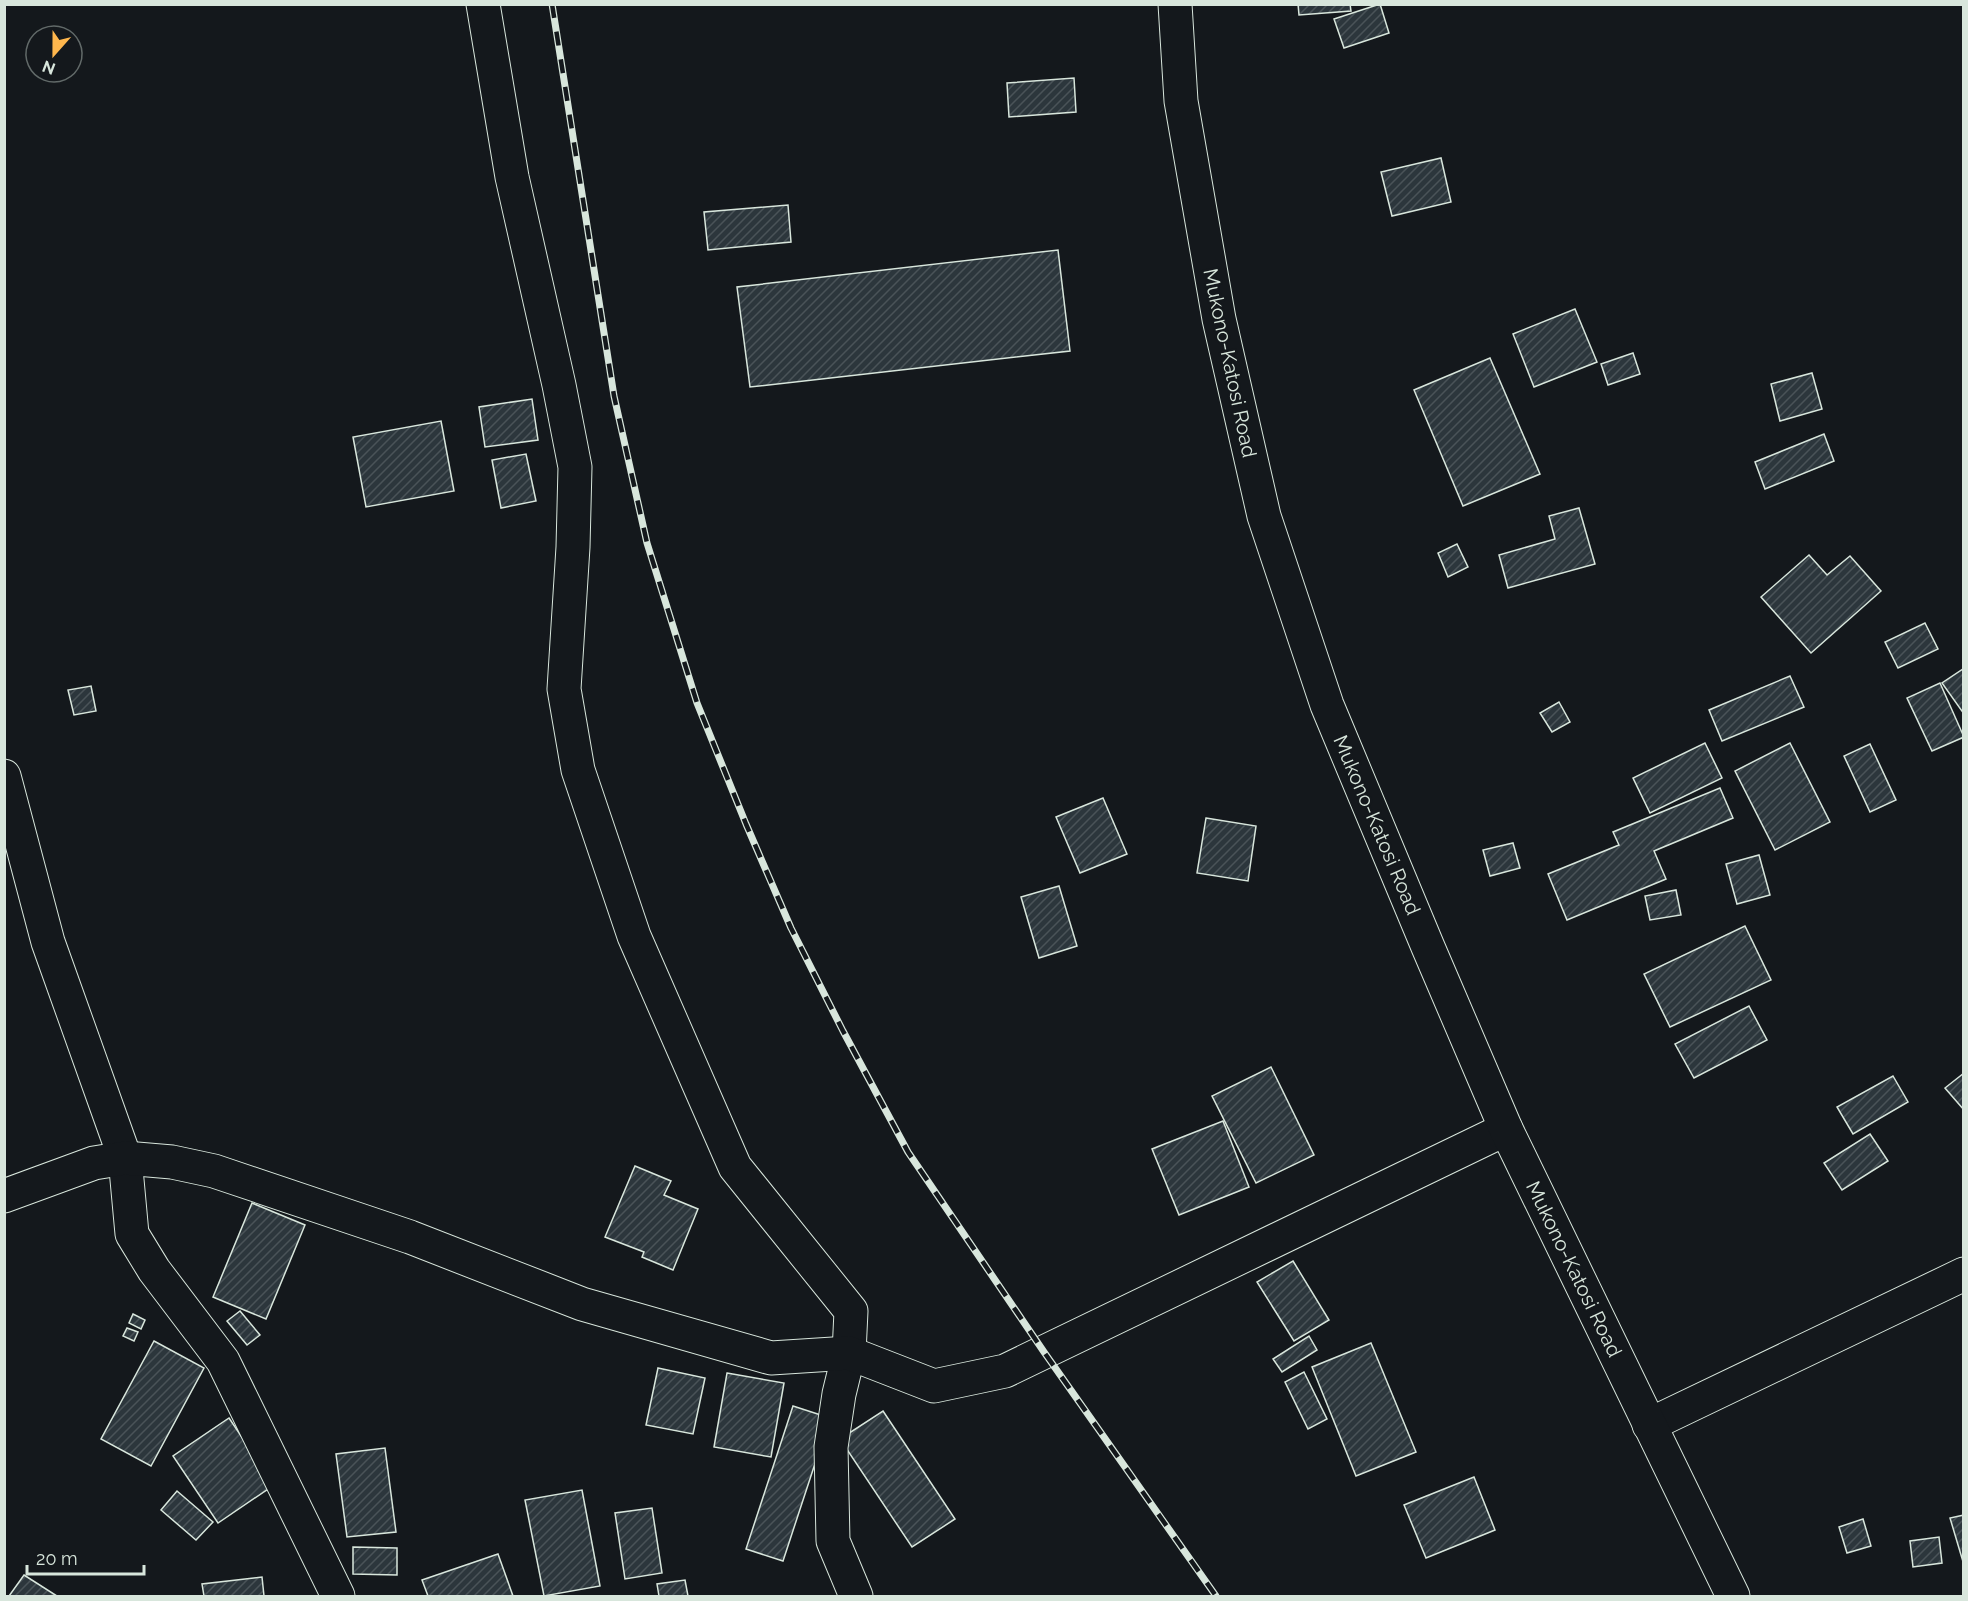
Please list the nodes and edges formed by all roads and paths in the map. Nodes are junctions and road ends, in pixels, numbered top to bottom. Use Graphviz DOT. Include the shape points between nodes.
graph roads {
  1 [pos="483,4"];
  2 [pos="1175,4"];
  3 [pos="4,776"];
  4 [pos="1506,1129"];
  5 [pos="125,1158"];
  6 [pos="4,1196"];
  7 [pos="1964,1274"];
  8 [pos="849,1353"];
  9 [pos="1649,1425"];
  10 [pos="338,1596"];
  11 [pos="856,1596"];
  12 [pos="1733,1596"];
  1 -- 8 [label="street" via="512,177 574,467 564,689 578,770 634,936 735,1167 851,1311"];
  2 -- 4 [label="street, Mukono-Katosi Road" via="1183,113 1218,319 1264,516 1327,705"];
  3 -- 5 [label="street" via="48,942"];
  4 -- 8 [label="street" via="1005,1371 934,1386"];
  4 -- 9 [label="street, Mukono-Katosi Road"];
  5 -- 6 [label="street" via="93,1163"];
  5 -- 8 [label="street" via="214,1170 410,1237 582,1304 771,1358"];
  5 -- 10 [label="street" via="132,1234 154,1270 223,1361"];
  7 -- 9 [label="street"];
  8 -- 11 [label="street" via="831,1447 833,1541"];
  9 -- 12 [label="street, Mukono-Katosi Road"];
}
